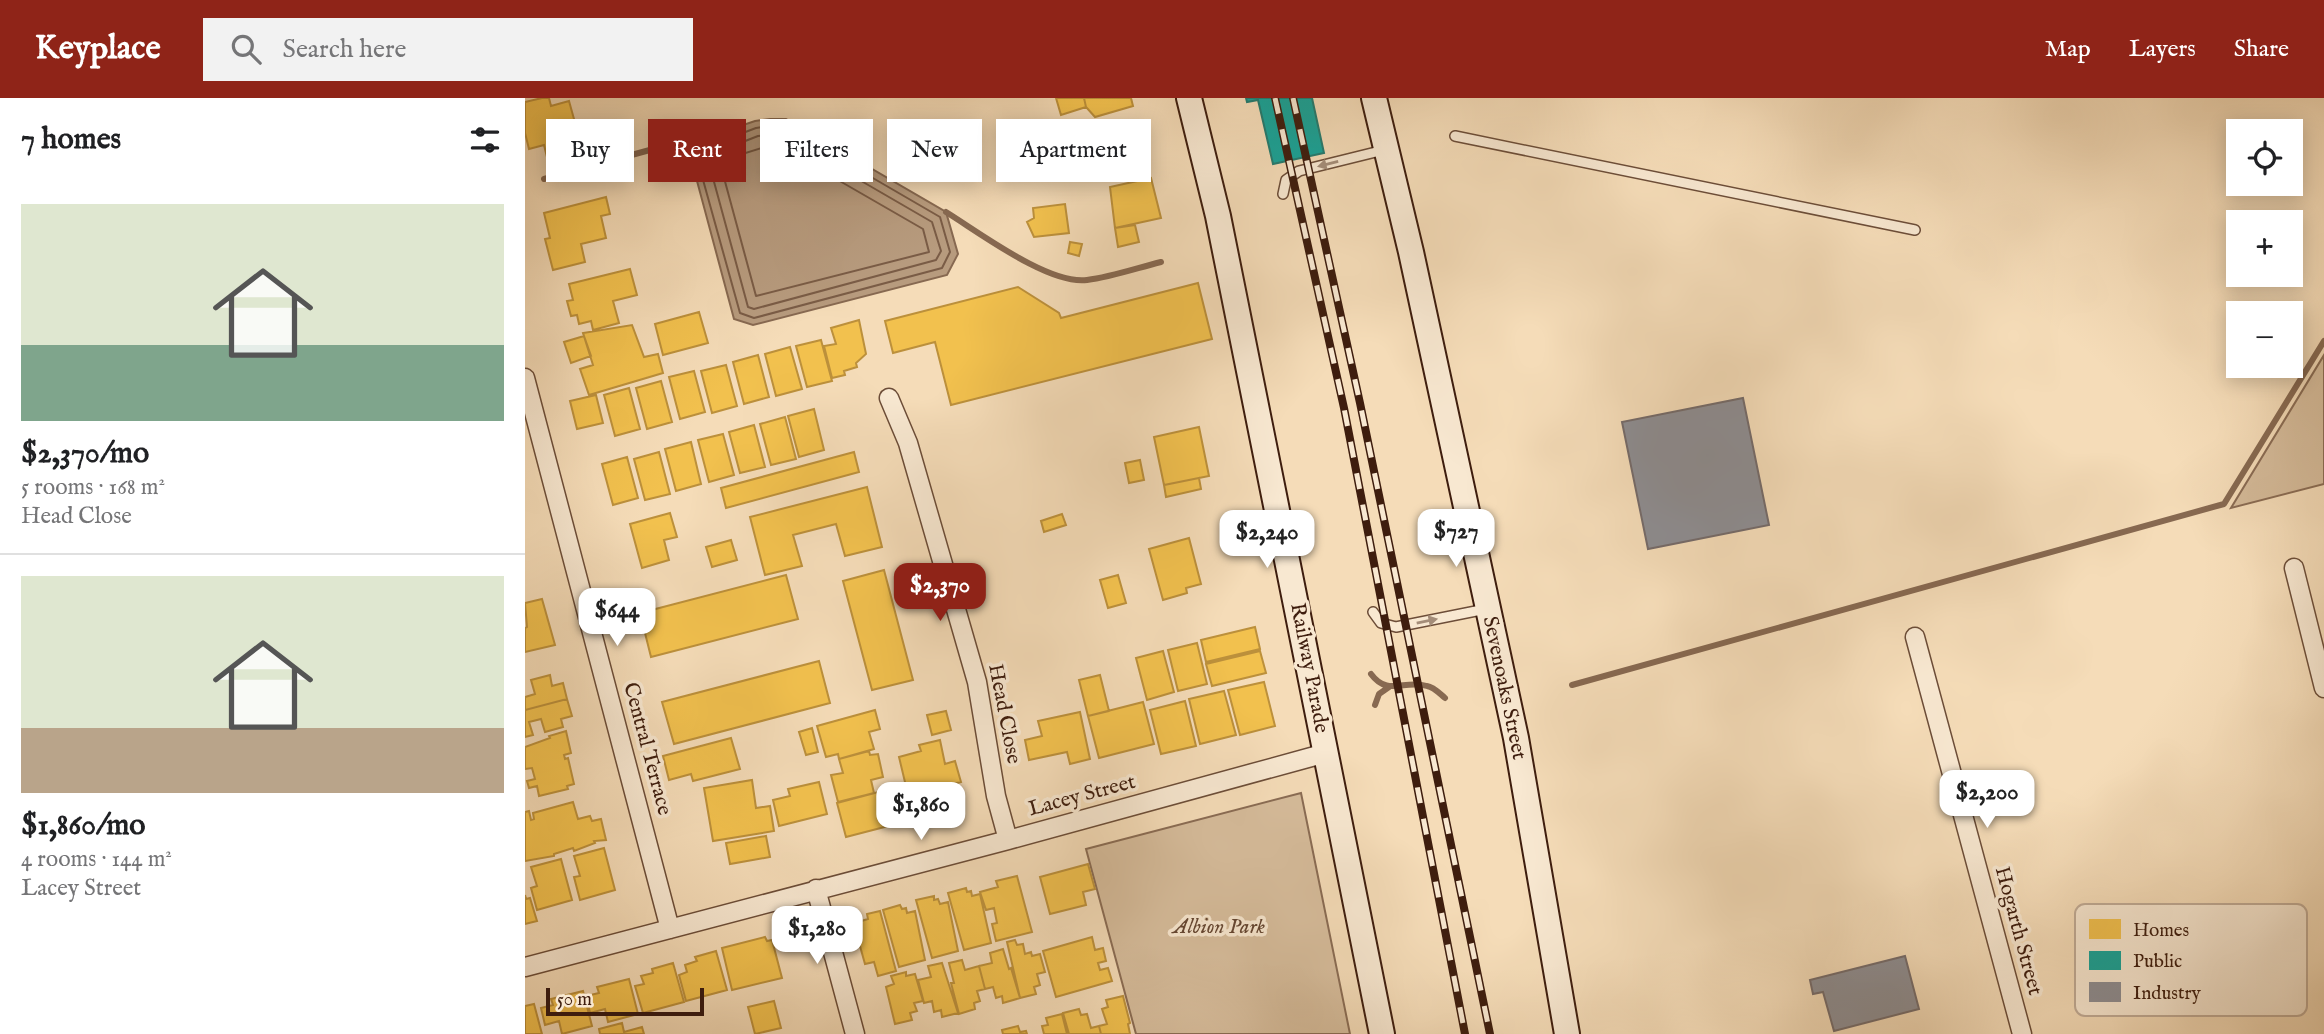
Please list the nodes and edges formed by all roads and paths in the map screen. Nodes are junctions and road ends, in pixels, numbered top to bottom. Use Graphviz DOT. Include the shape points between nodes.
graph roads {
  1 [pos="1189,98"];
  2 [pos="1374,98"];
  3 [pos="1455,136"];
  4 [pos="1386,149"];
  5 [pos="1283,194"];
  6 [pos="1915,230"];
  7 [pos="525,378"];
  8 [pos="889,398"];
  9 [pos="2294,568"];
  10 [pos="1487,609"];
  11 [pos="1373,612"];
  12 [pos="1915,637"];
  13 [pos="2324,688"];
  14 [pos="1326,753"];
  15 [pos="1008,840"];
  16 [pos="816,889"];
  17 [pos="670,929"];
  18 [pos="525,967"];
  19 [pos="855,1034"];
  20 [pos="1382,1034"];
  21 [pos="1567,1034"];
  22 [pos="2022,1034"];
  1 -- 14 [label="main road, Railway Parade" via="1219,216"];
  2 -- 4 [label="main road, Sevenoaks Street"];
  3 -- 6 [label="lane"];
  4 -- 5 [label="lane, one-way" via="1299,171 1286,180"];
  4 -- 10 [label="main road, Sevenoaks Street"];
  7 -- 17 [label="street, Central Terrace"];
  8 -- 15 [label="street, Head Close" via="908,443 978,682 996,796"];
  9 -- 13 [label="street"];
  11 -- 10 [label="lane, one-way" via="1381,624 1396,627"];
  10 -- 21 [label="main road, Sevenoaks Street" via="1516,738"];
  12 -- 22 [label="street, Hogarth Street"];
  14 -- 15 [label="street, Lacey Street"];
  14 -- 20 [label="main road, Railway Parade"];
  15 -- 16 [label="street, Lacey Street"];
  16 -- 17 [label="street, Lacey Street"];
  16 -- 19 [label="street"];
  17 -- 18 [label="street, Lacey Street"];
}
